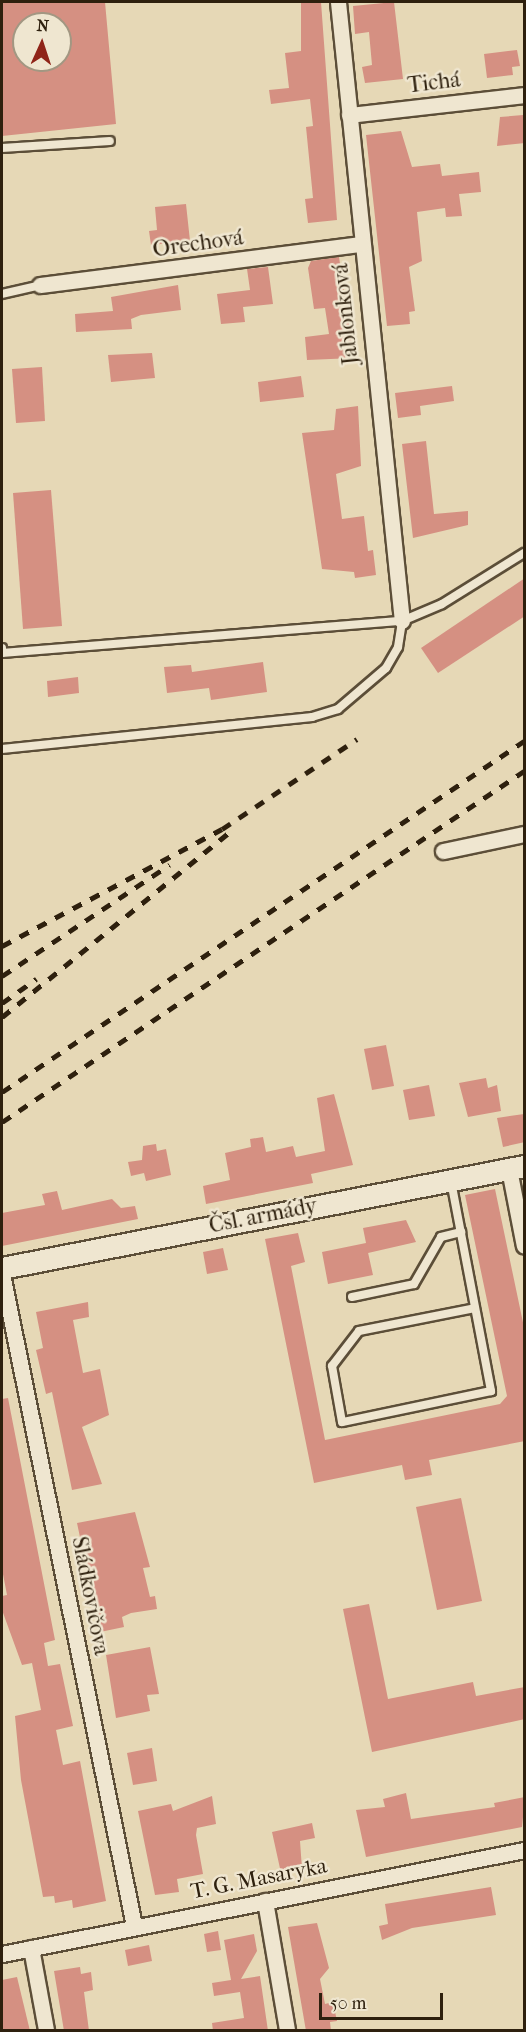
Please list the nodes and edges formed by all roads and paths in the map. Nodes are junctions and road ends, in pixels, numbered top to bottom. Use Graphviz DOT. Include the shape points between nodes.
graph roads {
  1 [pos="338,2"];
  2 [pos="525,95"];
  3 [pos="349,116"];
  4 [pos="110,141"];
  5 [pos="2,148"];
  6 [pos="361,244"];
  7 [pos="40,285"];
  8 [pos="2,294"];
  9 [pos="525,553"];
  10 [pos="402,621"];
  11 [pos="2,648"];
  12 [pos="2,749"];
  13 [pos="525,834"];
  14 [pos="443,851"];
  15 [pos="517,1167"];
  16 [pos="451,1180"];
  17 [pos="461,1233"];
  18 [pos="525,1246"];
  19 [pos="2,1268"];
  20 [pos="2,1274"];
  21 [pos="352,1297"];
  22 [pos="475,1308"];
  23 [pos="525,1850"];
  24 [pos="265,1901"];
  25 [pos="134,1926"];
  26 [pos="31,1948"];
  27 [pos="2,1954"];
  28 [pos="46,2031"];
  29 [pos="287,2031"];
  1 -- 3 [label="street, Jablonková"];
  2 -- 3 [label="street, Tichá"];
  3 -- 6 [label="street, Jablonková"];
  4 -- 5 [label="lane"];
  6 -- 7 [label="street, Orechová"];
  6 -- 10 [label="street, Jablonková"];
  7 -- 8 [label="lane"];
  9 -- 10 [label="lane" via="442,604"];
  10 -- 11 [label="lane" via="2,653"];
  10 -- 12 [label="lane" via="398,647 386,668 338,709 312,717"];
  13 -- 14 [label="street"];
  15 -- 16 [label="street, Čsl. armády"];
  15 -- 18 [label="street"];
  16 -- 17 [label="lane"];
  16 -- 19 [label="street, Čsl. armády"];
  17 -- 21 [label="lane" via="441,1237 414,1284"];
  17 -- 22 [label="lane"];
  20 -- 25 [label="street, Sládkovičova"];
  22 -- 22 [label="lane" via="491,1391 342,1422 332,1366 359,1331"];
  23 -- 24 [label="street, T. G. Masaryka"];
  24 -- 25 [label="street, T. G. Masaryka"];
  24 -- 29 [label="street"];
  25 -- 26 [label="street, T. G. Masaryka"];
  26 -- 27 [label="street, T. G. Masaryka"];
  26 -- 28 [label="street"];
}
